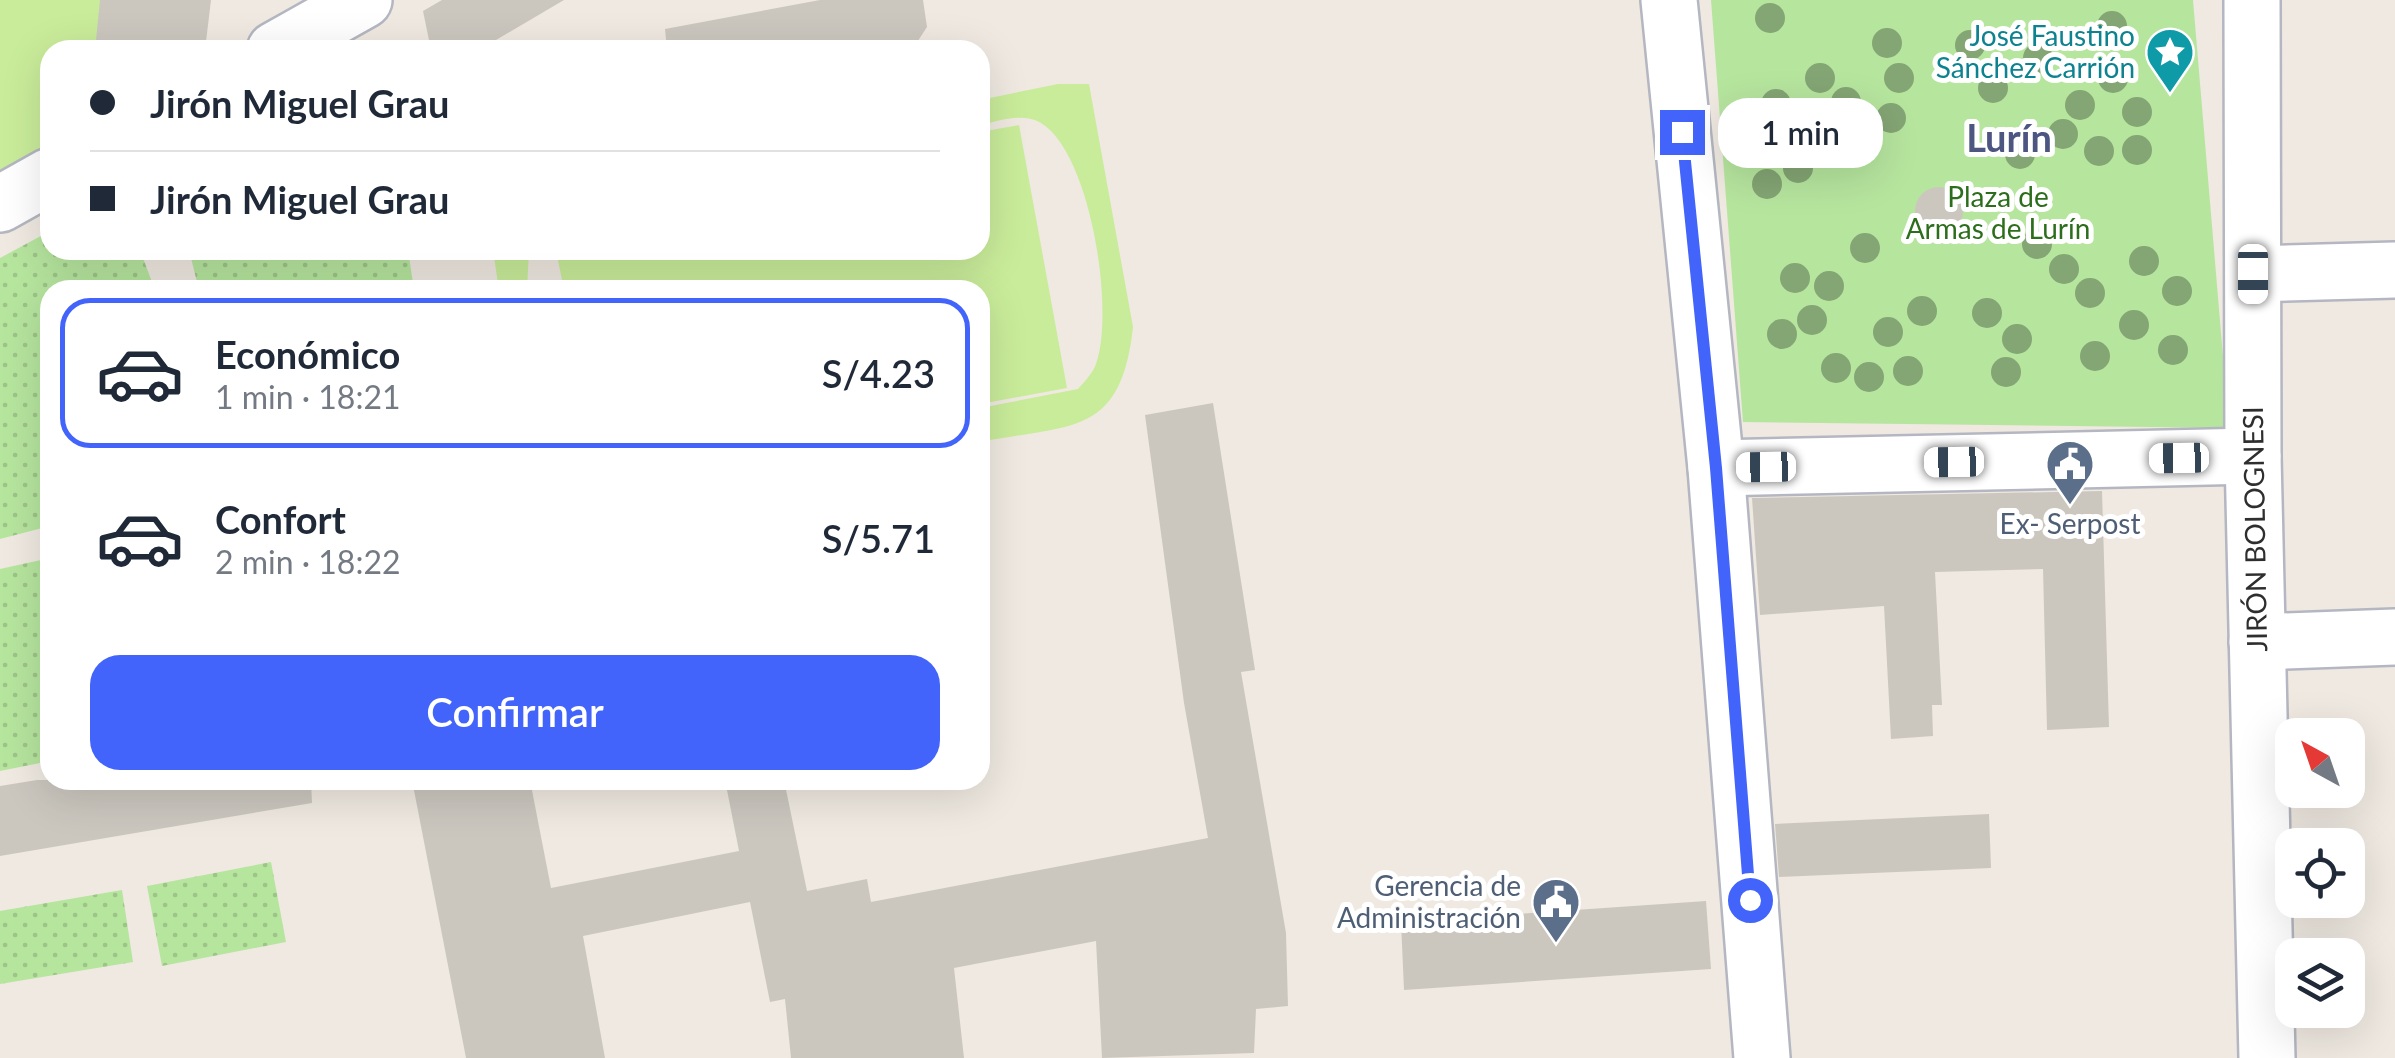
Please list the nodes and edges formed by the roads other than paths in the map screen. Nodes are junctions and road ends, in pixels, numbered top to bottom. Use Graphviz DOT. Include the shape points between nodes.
graph roads {
  1 [pos="364,0"];
  2 [pos="1670,0"];
  3 [pos="2252,0"];
  4 [pos="293,40"];
  5 [pos="40,182"];
  6 [pos="0,204"];
  7 [pos="2395,270"];
  8 [pos="2253,274"];
  9 [pos="2253,456"];
  10 [pos="1716,468"];
  11 [pos="2395,637"];
  12 [pos="2257,642"];
  13 [pos="1762,1058"];
  14 [pos="2267,1058"];
  1 -- 4 [label="street"];
  2 -- 10 [label="street"];
  3 -- 8 [label="street, JIRÓN BOLOGNESI"];
  5 -- 6 [label="street"];
  7 -- 8 [label="street"];
  8 -- 9 [label="street, JIRÓN BOLOGNESI"];
  9 -- 10 [label="street"];
  9 -- 12 [label="street, JIRÓN BOLOGNESI"];
  10 -- 13 [label="street"];
  11 -- 12 [label="street"];
  12 -- 14 [label="street, JIRÓN BOLOGNESI"];
}
